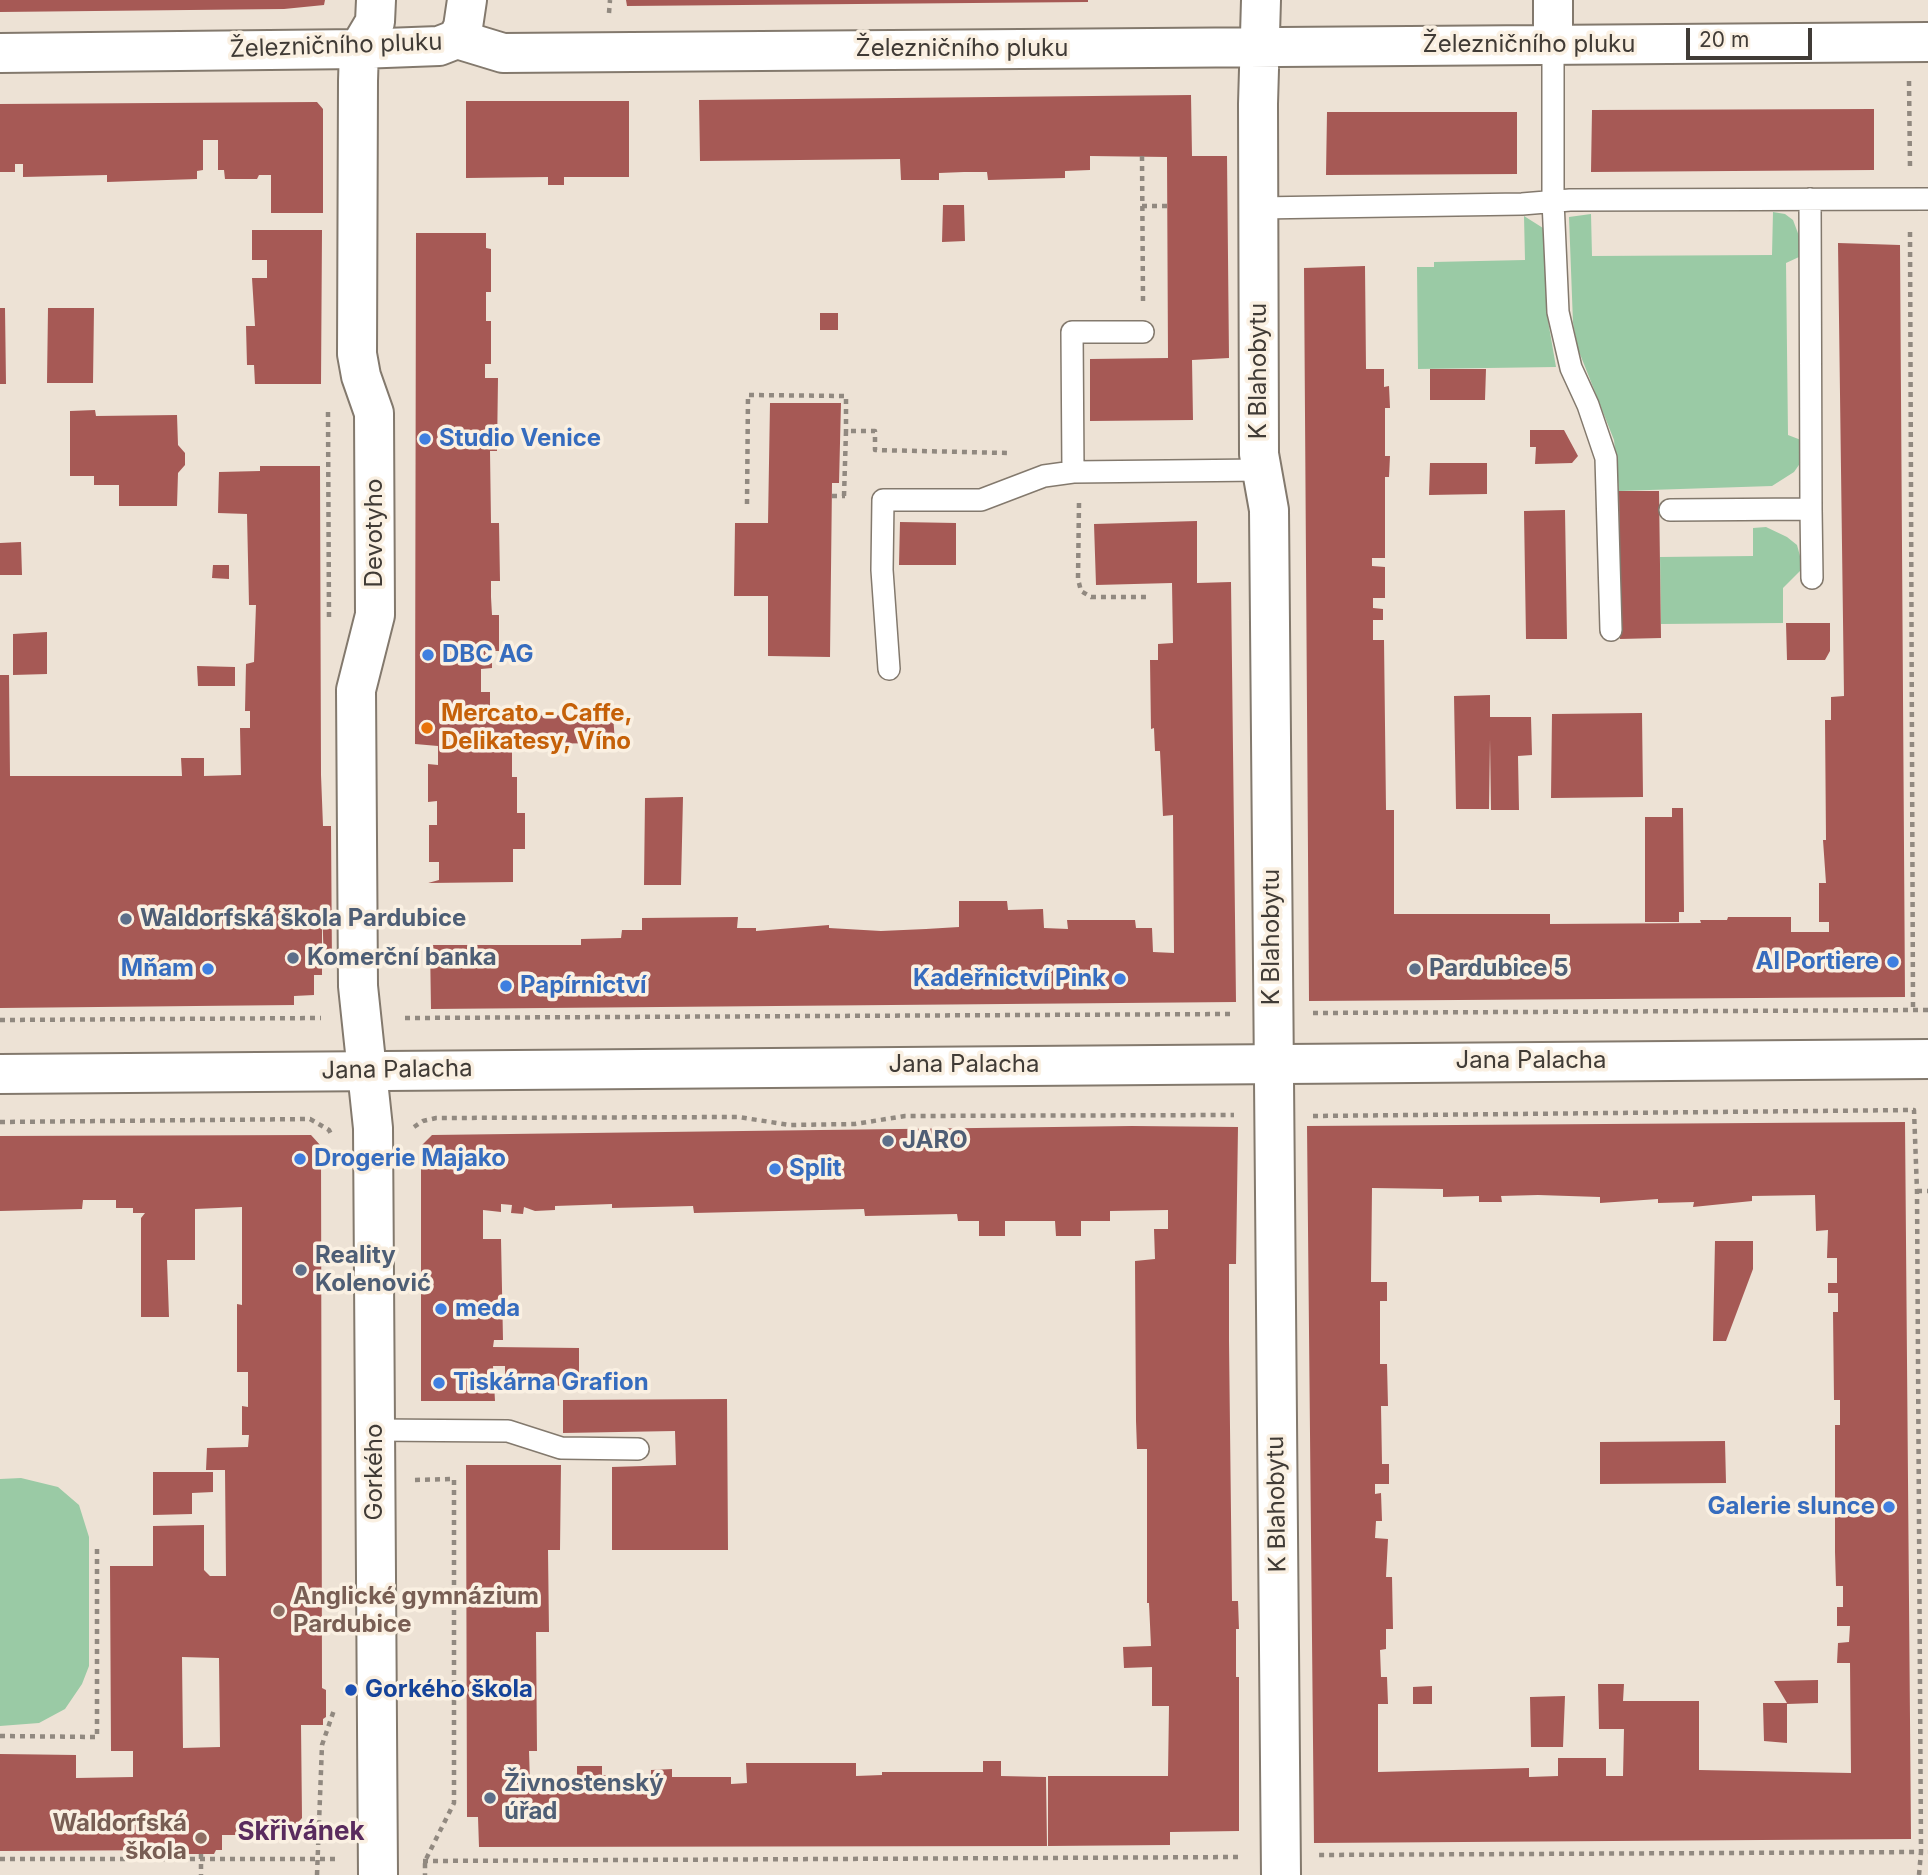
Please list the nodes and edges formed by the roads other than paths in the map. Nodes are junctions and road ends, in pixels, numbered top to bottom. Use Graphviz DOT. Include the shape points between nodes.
graph roads {
  1 [pos="376,0"];
  2 [pos="467,0"];
  3 [pos="1261,0"];
  4 [pos="1553,0"];
  5 [pos="457,38"];
  6 [pos="1919,43"];
  7 [pos="1553,45"];
  8 [pos="1261,47"];
  9 [pos="350,49"];
  10 [pos="0,53"];
  11 [pos="1810,199"];
  12 [pos="1919,199"];
  13 [pos="1553,201"];
  14 [pos="1258,208"];
  15 [pos="1143,332"];
  16 [pos="1262,470"];
  17 [pos="1076,472"];
  18 [pos="1811,509"];
  19 [pos="1670,510"];
  20 [pos="1812,578"];
  21 [pos="1611,630"];
  22 [pos="889,669"];
  23 [pos="1928,1059"];
  24 [pos="1274,1063"];
  25 [pos="367,1070"];
  26 [pos="0,1074"];
  27 [pos="392,1430"];
  28 [pos="638,1449"];
  29 [pos="1279,1862"];
  30 [pos="378,1875"];
  1 -- 9 [label="street, Devotyho" via="374,22"];
  2 -- 5 [label="street"];
  3 -- 8 [label="street, K Blahobytu"];
  4 -- 7 [label="street"];
  5 -- 8 [label="street, Železničního pluku" via="503,53"];
  5 -- 9 [label="street, Železničního pluku" via="439,46"];
  6 -- 7 [label="street, Železničního pluku"];
  7 -- 8 [label="street, Železničního pluku"];
  7 -- 13 [label="lane"];
  8 -- 14 [label="street, K Blahobytu"];
  9 -- 10 [label="street, Železničního pluku"];
  9 -- 25 [label="street, Devotyho" via="357,354 374,425 375,615 356,690 358,986"];
  11 -- 12 [label="lane"];
  11 -- 13 [label="lane"];
  11 -- 18 [label="lane"];
  13 -- 14 [label="lane"];
  13 -- 21 [label="lane" via="1558,312 1571,368 1606,458"];
  14 -- 16 [label="street, K Blahobytu"];
  15 -- 17 [label="lane" via="1072,332"];
  16 -- 17 [label="lane"];
  16 -- 24 [label="street, K Blahobytu" via="1269,510"];
  17 -- 22 [label="lane" via="1044,476 981,500 883,500"];
  18 -- 19 [label="lane"];
  18 -- 20 [label="lane"];
  23 -- 24 [label="street, Jana Palacha"];
  24 -- 25 [label="street, Jana Palacha"];
  24 -- 29 [label="street, K Blahobytu"];
  25 -- 26 [label="street, Jana Palacha"];
  25 -- 27 [label="street, Gorkého"];
  27 -- 28 [label="lane" via="508,1431 561,1448"];
  27 -- 30 [label="street, Gorkého"];
}
